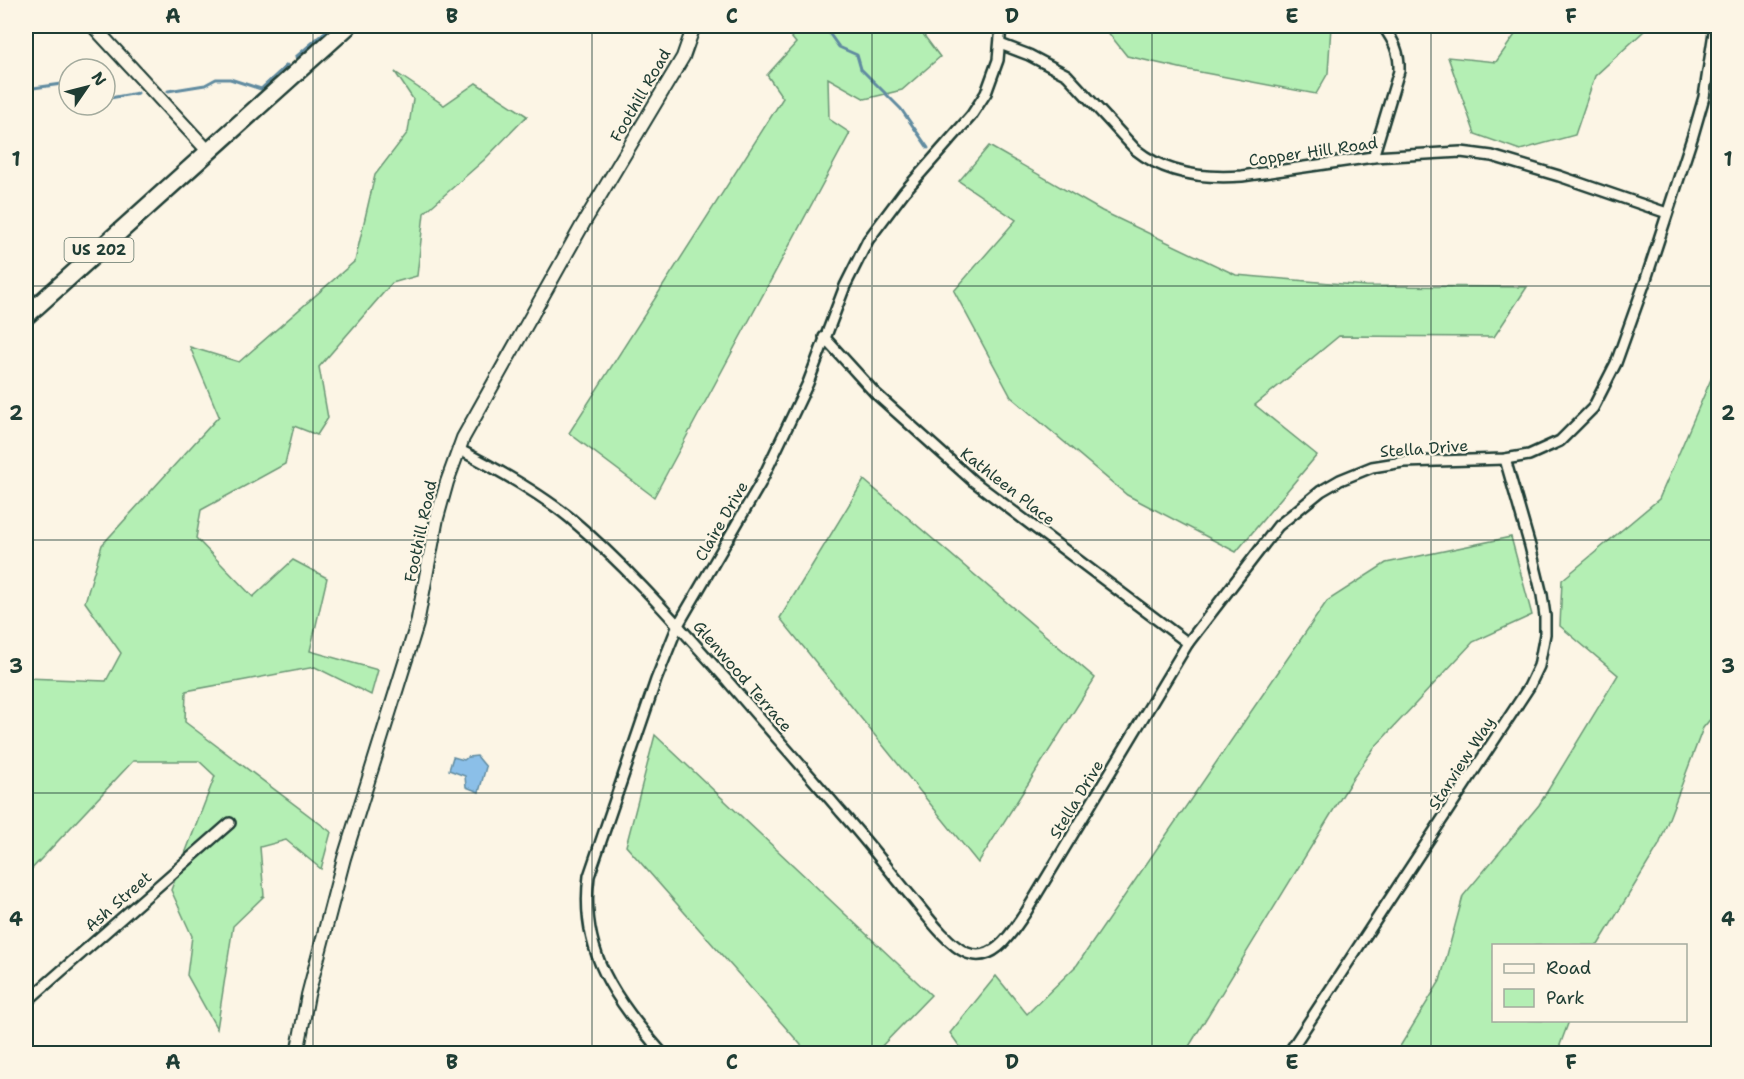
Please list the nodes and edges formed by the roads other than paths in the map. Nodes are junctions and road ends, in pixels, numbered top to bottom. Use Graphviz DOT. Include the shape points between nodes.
graph roads {
  1 [pos="93,26"];
  2 [pos="348,26"];
  3 [pos="694,26"];
  4 [pos="1001,26"];
  5 [pos="1383,26"];
  6 [pos="1715,26"];
  7 [pos="1000,44"];
  8 [pos="209,152"];
  9 [pos="1373,157"];
  10 [pos="1667,213"];
  11 [pos="26,316"];
  12 [pos="824,337"];
  13 [pos="458,449"];
  14 [pos="1504,459"];
  15 [pos="678,625"];
  16 [pos="1188,643"];
  17 [pos="230,823"];
  18 [pos="975,954"];
  19 [pos="26,1002"];
  20 [pos="26,1049"];
  21 [pos="39,1053"];
  22 [pos="297,1053"];
  23 [pos="663,1053"];
  24 [pos="1288,1053"];
  1 -- 8 [label="street"];
  2 -- 8 [label="highway, US 202"];
  3 -- 13 [label="street, Foothill Road" via="682,57 508,355"];
  4 -- 7 [label="street, Claire Drive"];
  5 -- 9 [label="street" via="1400,58"];
  6 -- 10 [label="street, Stella Drive" via="1704,97"];
  7 -- 9 [label="street, Copper Hill Road" via="1067,75 1136,150 1165,168 1222,177"];
  7 -- 12 [label="street, Claire Drive" via="986,93 868,240"];
  8 -- 11 [label="highway, US 202"];
  9 -- 10 [label="street, Copper Hill Road" via="1461,152 1492,156"];
  10 -- 14 [label="street, Stella Drive" via="1616,363 1593,408 1560,441 1529,455"];
  12 -- 15 [label="street, Claire Drive" via="808,383 760,484"];
  12 -- 16 [label="street, Kathleen Place" via="875,393 973,481"];
  13 -- 15 [label="street, Glenwood Terrace" via="570,518"];
  13 -- 22 [label="street, Foothill Road" via="437,518 417,624 344,858"];
  14 -- 16 [label="street, Stella Drive" via="1372,466 1318,493 1278,526"];
  14 -- 24 [label="street, Starview Way" via="1542,595 1545,634 1539,666 1529,687"];
  15 -- 18 [label="street, Glenwood Terrace" via="841,811 942,934 966,953"];
  15 -- 23 [label="street, Claire Drive" via="656,680 587,891 590,933 608,982"];
  16 -- 18 [label="street, Stella Drive" via="1008,938 991,952"];
  17 -- 19 [label="street, Ash Street"];
  20 -- 21 [label="street"];
}
